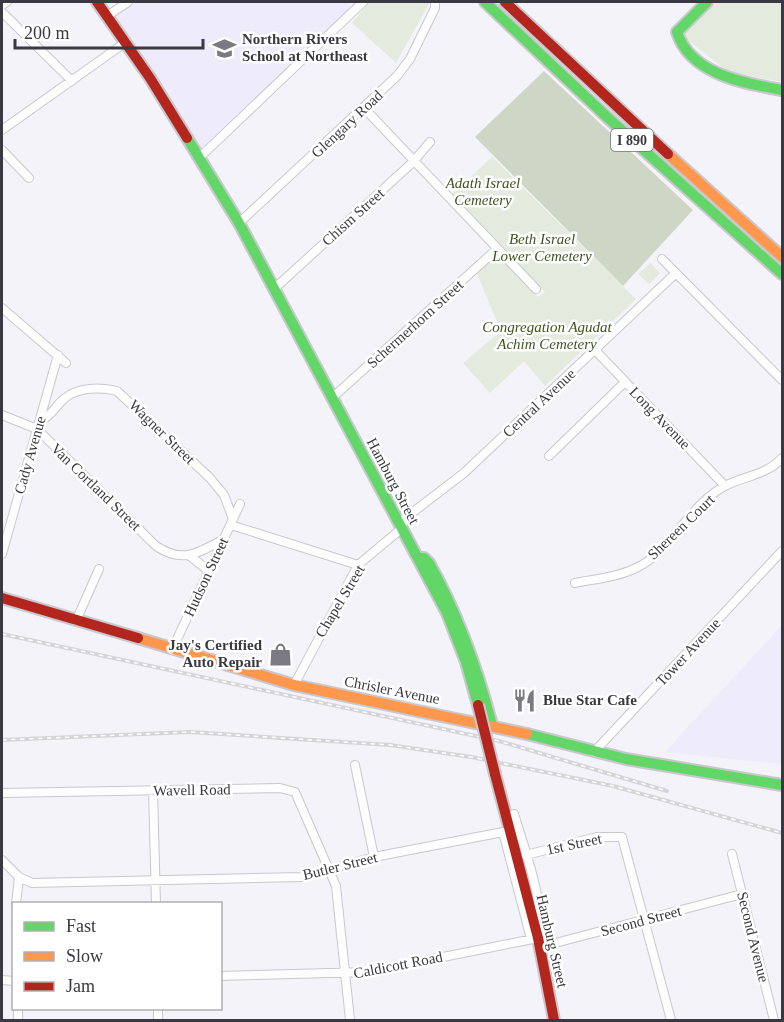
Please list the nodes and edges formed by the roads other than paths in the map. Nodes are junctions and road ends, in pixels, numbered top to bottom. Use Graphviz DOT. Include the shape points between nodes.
graph roads {
  1 [pos="7,2"];
  2 [pos="97,2"];
  3 [pos="128,2"];
  4 [pos="363,2"];
  5 [pos="486,2"];
  6 [pos="505,2"];
  7 [pos="707,2"];
  8 [pos="2,5"];
  9 [pos="435,5"];
  10 [pos="2,12"];
  11 [pos="107,16"];
  12 [pos="126,42"];
  13 [pos="72,81"];
  14 [pos="783,90"];
  15 [pos="364,108"];
  16 [pos="2,129"];
  17 [pos="430,142"];
  18 [pos="2,150"];
  19 [pos="199,158"];
  20 [pos="413,162"];
  21 [pos="30,177"];
  22 [pos="239,224"];
  23 [pos="497,249"];
  24 [pos="783,257"];
  25 [pos="662,259"];
  26 [pos="676,273"];
  27 [pos="783,274"];
  28 [pos="274,289"];
  29 [pos="536,289"];
  30 [pos="2,308"];
  31 [pos="595,350"];
  32 [pos="58,355"];
  33 [pos="66,363"];
  34 [pos="783,380"];
  35 [pos="625,382"];
  36 [pos="332,398"];
  37 [pos="2,415"];
  38 [pos="39,425"];
  39 [pos="549,456"];
  40 [pos="781,461"];
  41 [pos="725,486"];
  42 [pos="240,504"];
  43 [pos="232,522"];
  44 [pos="401,529"];
  45 [pos="224,539"];
  46 [pos="783,551"];
  47 [pos="2,554"];
  48 [pos="189,556"];
  49 [pos="418,558"];
  50 [pos="358,565"];
  51 [pos="99,569"];
  52 [pos="209,571"];
  53 [pos="575,584"];
  54 [pos="2,598"];
  55 [pos="76,621"];
  56 [pos="172,650"];
  57 [pos="294,685"];
  58 [pos="492,725"];
  59 [pos="594,752"];
  60 [pos="355,765"];
  61 [pos="783,785"];
  62 [pos="153,790"];
  63 [pos="2,793"];
  64 [pos="514,814"];
  65 [pos="732,854"];
  66 [pos="525,855"];
  67 [pos="374,857"];
  68 [pos="2,860"];
  69 [pos="331,871"];
  70 [pos="19,877"];
  71 [pos="156,882"];
  72 [pos="742,894"];
  73 [pos="16,902"];
  74 [pos="156,902"];
  75 [pos="645,920"];
  76 [pos="536,941"];
  77 [pos="347,975"];
  78 [pos="222,976"];
  79 [pos="350,1020"];
  80 [pos="554,1020"];
  81 [pos="671,1020"];
  82 [pos="774,1020"];
  1 -- 8 [label="street"];
  2 -- 11 [label="main road, Hamburg Street"];
  3 -- 11 [label="street"];
  4 -- 19 [label="street"];
  5 -- 27 [label="main road, I 890"];
  6 -- 24 [label="main road, I 890"];
  7 -- 14 [label="main road" via="677,32 685,49 721,76"];
  9 -- 15 [label="street, Glengary Road" via="410,59"];
  10 -- 13 [label="street"];
  11 -- 12 [label="main road, Hamburg Street"];
  12 -- 13 [label="street"];
  12 -- 19 [label="main road, Hamburg Street"];
  13 -- 16 [label="street"];
  15 -- 20 [label="street"];
  15 -- 22 [label="street, Glengary Road"];
  17 -- 20 [label="street, Chism Street"];
  18 -- 21 [label="street"];
  19 -- 22 [label="main road, Hamburg Street"];
  20 -- 23 [label="street"];
  20 -- 28 [label="street, Chism Street"];
  22 -- 28 [label="main road, Hamburg Street"];
  23 -- 29 [label="street"];
  23 -- 36 [label="street, Schermerhorn Street"];
  25 -- 26 [label="street"];
  26 -- 31 [label="street, Central Avenue"];
  26 -- 34 [label="street"];
  28 -- 36 [label="main road, Hamburg Street"];
  30 -- 32 [label="street"];
  31 -- 35 [label="street, Long Avenue"];
  31 -- 44 [label="street, Central Avenue" via="464,473 404,519"];
  32 -- 33 [label="street"];
  32 -- 38 [label="street, Cady Avenue"];
  35 -- 39 [label="street"];
  35 -- 41 [label="street, Long Avenue"];
  36 -- 44 [label="main road, Hamburg Street"];
  37 -- 38 [label="street, Van Cortland Street"];
  38 -- 43 [label="street, Wagner Street" via="75,392 103,387 117,391 210,478 224,495"];
  38 -- 47 [label="street, Cady Avenue"];
  38 -- 48 [label="street, Van Cortland Street" via="156,546 170,555"];
  40 -- 41 [label="street, Shereen Court"];
  41 -- 53 [label="street, Shereen Court" via="693,512 639,567"];
  42 -- 43 [label="street, Hudson Street"];
  43 -- 45 [label="street, Hudson Street"];
  43 -- 50 [label="street"];
  44 -- 49 [label="main road, Hamburg Street"];
  44 -- 50 [label="street, Chapel Street"];
  45 -- 48 [label="street"];
  45 -- 52 [label="street, Hudson Street"];
  46 -- 59 [label="street, Tower Avenue"];
  48 -- 52 [label="street, Van Cortland Street"];
  49 -- 58 [label="main road" via="429,562 455,613"];
  49 -- 76 [label="main road, Hamburg Street, bridge" via="447,613 466,662"];
  50 -- 57 [label="street, Chapel Street"];
  51 -- 55 [label="street"];
  52 -- 56 [label="street, Hudson Street"];
  54 -- 55 [label="main road, Chrisler Avenue"];
  55 -- 56 [label="main road, Chrisler Avenue"];
  56 -- 57 [label="main road, Chrisler Avenue"];
  57 -- 58 [label="main road, Chrisler Avenue"];
  58 -- 59 [label="main road, Chrisler Avenue"];
  59 -- 61 [label="main road, Chrisler Avenue"];
  60 -- 67 [label="street"];
  62 -- 63 [label="street, Wavell Road"];
  62 -- 69 [label="street, Wavell Road" via="289,789 299,798"];
  62 -- 71 [label="street"];
  64 -- 66 [label="street"];
  65 -- 72 [label="street, Second Avenue"];
  66 -- 75 [label="street, 1st Street" via="597,837 622,837"];
  66 -- 76 [label="street" via="541,924"];
  67 -- 69 [label="street, Butler Street"];
  67 -- 76 [label="street, Butler Street" via="503,832"];
  68 -- 70 [label="street"];
  69 -- 71 [label="street, Butler Street" via="303,877"];
  69 -- 77 [label="street, Wavell Road"];
  70 -- 71 [label="street, Butler Street" via="32,883"];
  70 -- 73 [label="street"];
  71 -- 74 [label="street"];
  72 -- 75 [label="street, Second Street"];
  72 -- 82 [label="street, Second Avenue"];
  75 -- 76 [label="street, Second Street"];
  75 -- 81 [label="street"];
  76 -- 77 [label="street, Caldicott Road"];
  76 -- 80 [label="main road, Hamburg Street"];
  77 -- 78 [label="street, Caldicott Road"];
  77 -- 79 [label="street, Wavell Road"];
}
